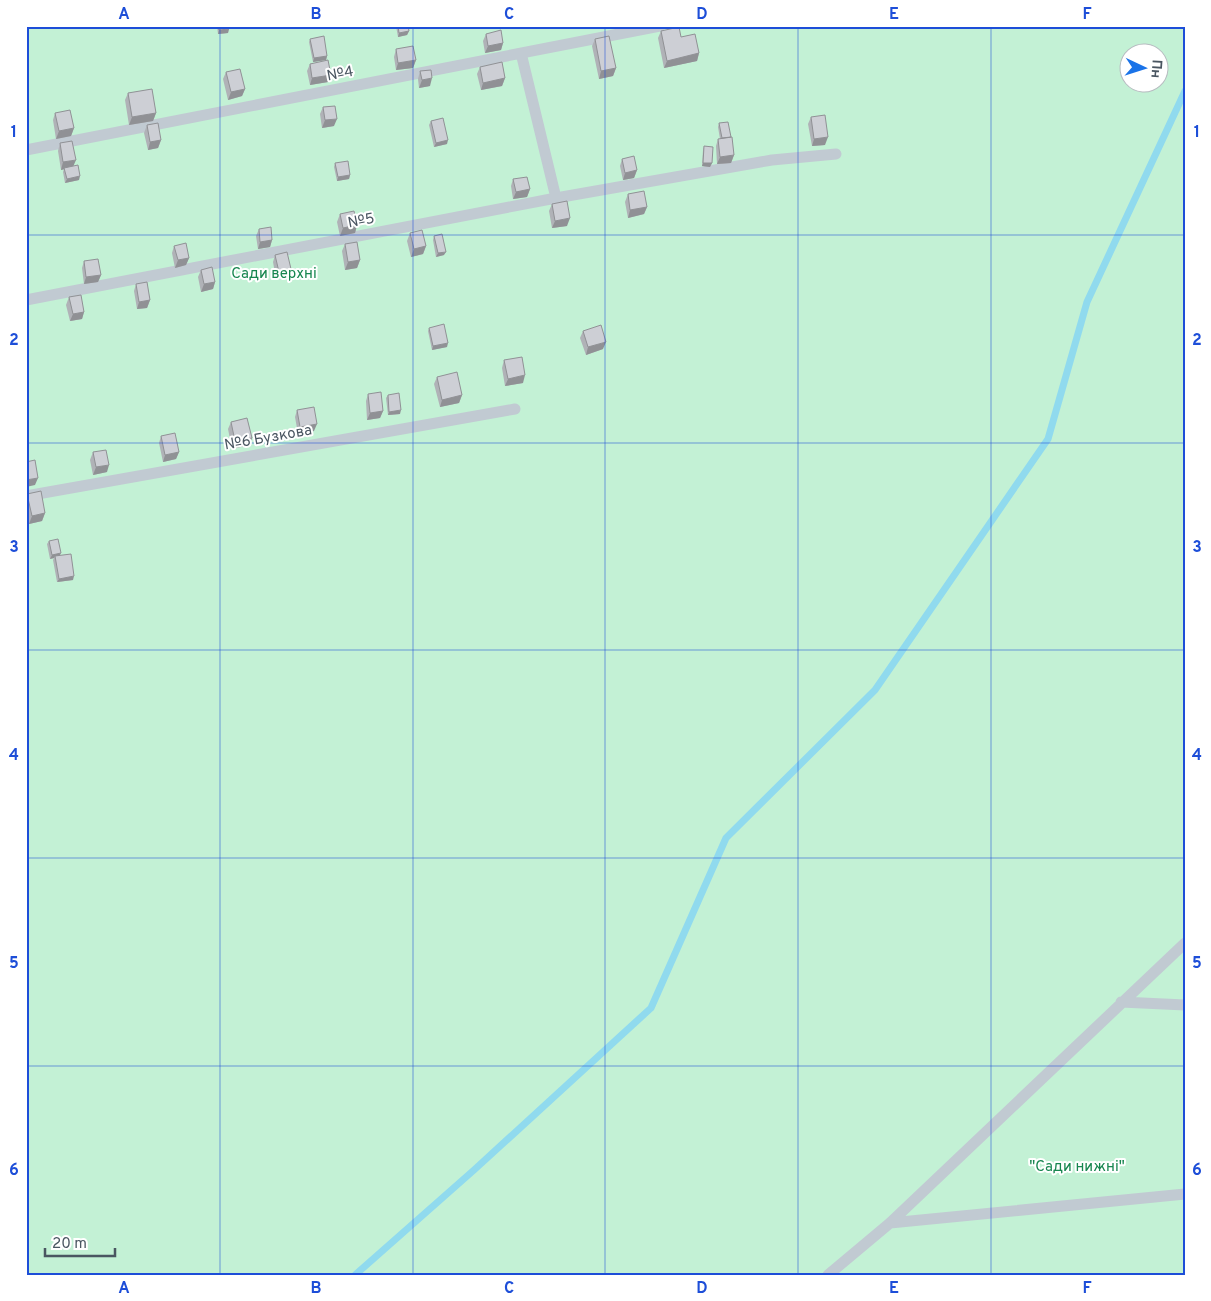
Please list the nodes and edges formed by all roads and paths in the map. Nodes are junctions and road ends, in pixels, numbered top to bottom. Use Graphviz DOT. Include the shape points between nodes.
graph roads {
  1 [pos="660,26"];
  2 [pos="521,53"];
  3 [pos="26,150"];
  4 [pos="836,154"];
  5 [pos="556,198"];
  6 [pos="26,300"];
  7 [pos="515,409"];
  8 [pos="26,496"];
  9 [pos="1185,944"];
  10 [pos="1122,1002"];
  11 [pos="1185,1005"];
  12 [pos="1185,1194"];
  13 [pos="890,1223"];
  14 [pos="828,1275"];
  1 -- 2 [label="lane, №4"];
  2 -- 3 [label="lane, №4"];
  2 -- 5 [label="lane"];
  4 -- 5 [label="lane, №5" via="772,160"];
  5 -- 6 [label="lane, №5"];
  7 -- 8 [label="lane, №6 Бузкова"];
  9 -- 10 [label="lane"];
  10 -- 11 [label="lane"];
  10 -- 13 [label="lane"];
  12 -- 13 [label="lane"];
  13 -- 14 [label="lane"];
}
